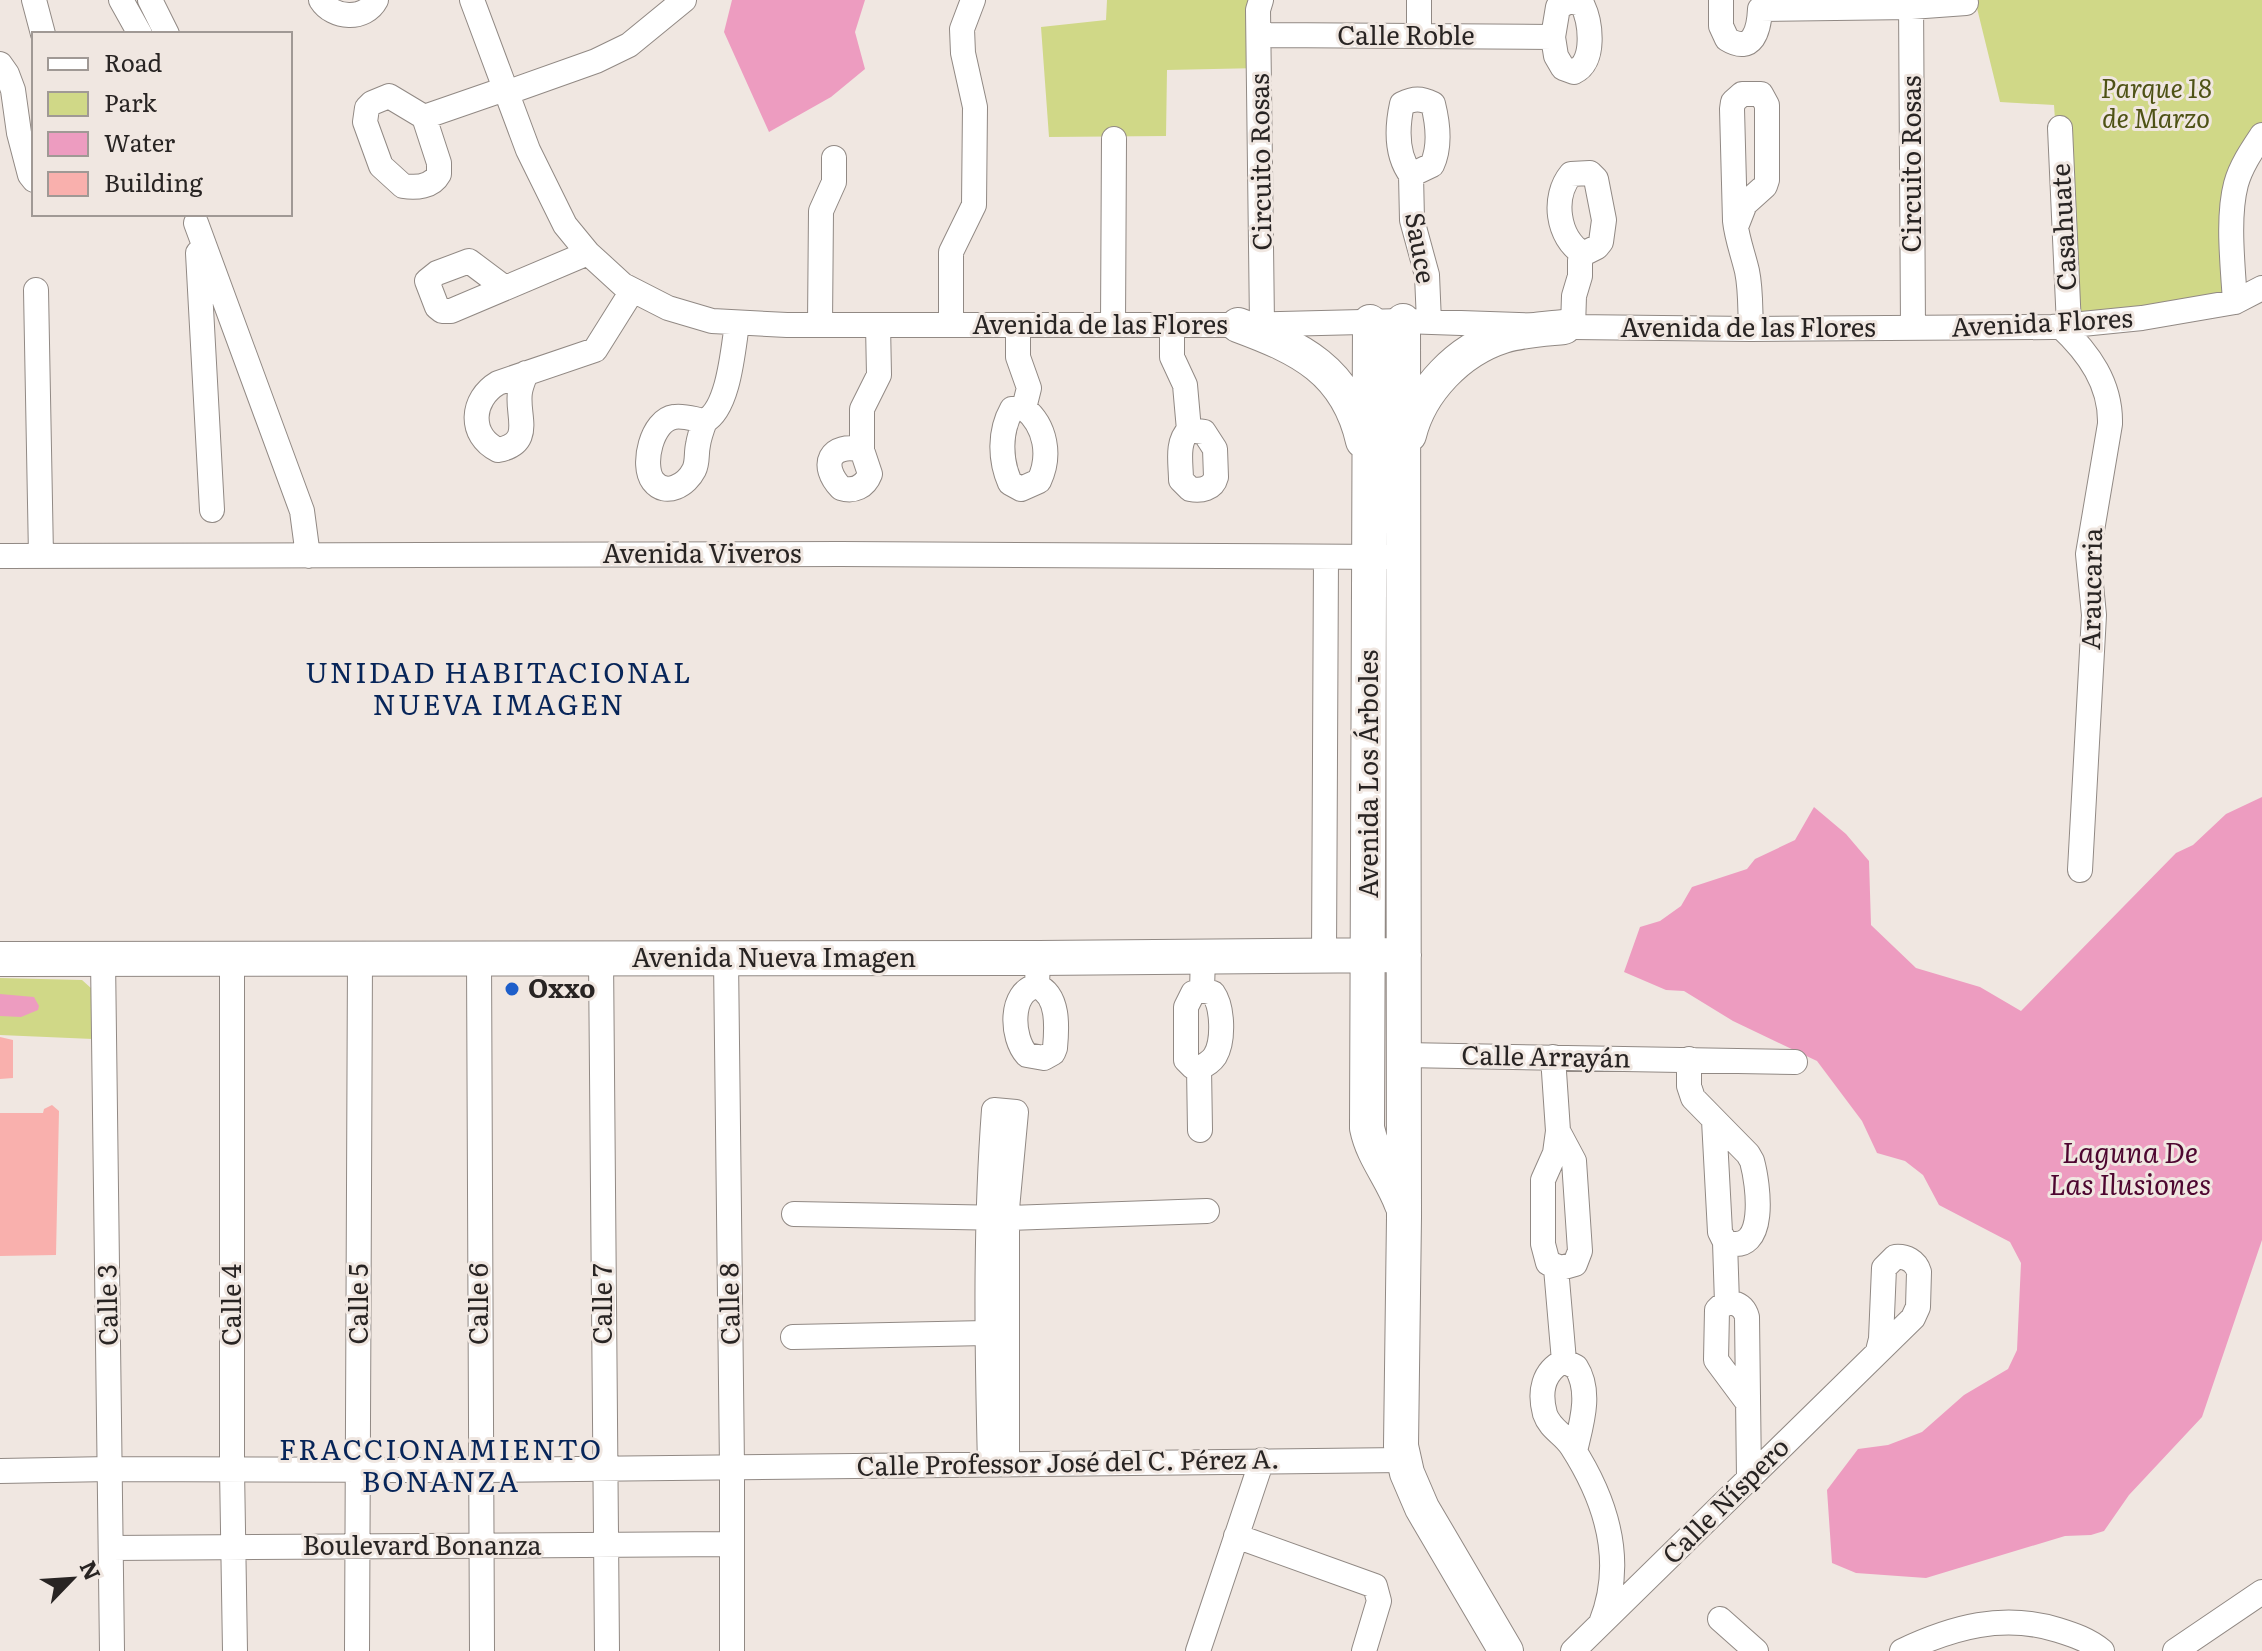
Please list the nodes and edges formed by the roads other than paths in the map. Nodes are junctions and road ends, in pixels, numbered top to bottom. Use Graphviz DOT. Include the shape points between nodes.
graph roads {
  1 [pos="34,0"];
  2 [pos="121,0"];
  3 [pos="150,0"];
  4 [pos="321,0"];
  5 [pos="376,0"];
  6 [pos="472,0"];
  7 [pos="973,0"];
  8 [pos="1261,0"];
  9 [pos="1419,0"];
  10 [pos="1721,0"];
  11 [pos="1966,3"];
  12 [pos="1911,4"];
  13 [pos="669,5"];
  14 [pos="1760,5"];
  15 [pos="42,32"];
  16 [pos="139,32"];
  17 [pos="166,32"];
  18 [pos="1259,35"];
  19 [pos="1419,36"];
  20 [pos="1553,37"];
  21 [pos="0,64"];
  22 [pos="506,91"];
  23 [pos="424,117"];
  24 [pos="2060,128"];
  25 [pos="2262,135"];
  26 [pos="1114,139"];
  27 [pos="834,158"];
  28 [pos="1411,175"];
  29 [pos="32,178"];
  30 [pos="195,219"];
  31 [pos="1736,227"];
  32 [pos="588,253"];
  33 [pos="1583,254"];
  34 [pos="505,288"];
  35 [pos="2262,288"];
  36 [pos="36,290"];
  37 [pos="632,291"];
  38 [pos="2235,302"];
  39 [pos="1401,322"];
  40 [pos="737,324"];
  41 [pos="820,324"];
  42 [pos="878,325"];
  43 [pos="951,325"];
  44 [pos="1018,325"];
  45 [pos="1113,325"];
  46 [pos="1172,325"];
  47 [pos="1250,325"];
  48 [pos="2064,326"];
  49 [pos="1569,327"];
  50 [pos="1913,328"];
  51 [pos="1751,329"];
  52 [pos="247,363"];
  53 [pos="205,367"];
  54 [pos="526,373"];
  55 [pos="1024,408"];
  56 [pos="705,421"];
  57 [pos="1189,430"];
  58 [pos="862,450"];
  59 [pos="1404,459"];
  60 [pos="1370,496"];
  61 [pos="212,510"];
  62 [pos="0,556"];
  63 [pos="41,556"];
  64 [pos="308,556"];
  65 [pos="1326,557"];
  66 [pos="1370,557"];
  67 [pos="1404,557"];
  68 [pos="1370,664"];
  69 [pos="1404,664"];
  70 [pos="2080,870"];
  71 [pos="1404,955"];
  72 [pos="1203,956"];
  73 [pos="1324,956"];
  74 [pos="1369,956"];
  75 [pos="479,957"];
  76 [pos="601,957"];
  77 [pos="360,958"];
  78 [pos="726,958"];
  79 [pos="0,959"];
  80 [pos="103,959"];
  81 [pos="232,959"];
  82 [pos="1202,990"];
  83 [pos="1404,1055"];
  84 [pos="1553,1057"];
  85 [pos="1689,1059"];
  86 [pos="1795,1062"];
  87 [pos="1199,1068"];
  88 [pos="1714,1120"];
  89 [pos="1200,1130"];
  90 [pos="1558,1131"];
  91 [pos="1207,1211"];
  92 [pos="794,1214"];
  93 [pos="1404,1217"];
  94 [pos="997,1218"];
  95 [pos="1725,1242"];
  96 [pos="1556,1268"];
  97 [pos="993,1323"];
  98 [pos="793,1337"];
  99 [pos="1878,1351"];
  100 [pos="1564,1361"];
  101 [pos="1575,1451"];
  102 [pos="1262,1460"];
  103 [pos="1403,1460"];
  104 [pos="999,1464"];
  105 [pos="732,1467"];
  106 [pos="604,1468"];
  107 [pos="110,1469"];
  108 [pos="232,1469"];
  109 [pos="480,1470"];
  110 [pos="0,1471"];
  111 [pos="358,1471"];
  112 [pos="1749,1478"];
  113 [pos="1236,1536"];
  114 [pos="732,1544"];
  115 [pos="605,1545"];
  116 [pos="481,1546"];
  117 [pos="358,1547"];
  118 [pos="111,1548"];
  119 [pos="233,1548"];
  120 [pos="2262,1592"];
  121 [pos="1720,1619"];
  122 [pos="1600,1626"];
  123 [pos="112,1651"];
  124 [pos="235,1651"];
  125 [pos="357,1651"];
  126 [pos="482,1651"];
  127 [pos="607,1651"];
  128 [pos="732,1651"];
  129 [pos="1198,1651"];
  130 [pos="1364,1651"];
  131 [pos="1506,1651"];
  132 [pos="1573,1651"];
  133 [pos="1756,1651"];
  134 [pos="1902,1651"];
  135 [pos="2102,1651"];
  136 [pos="2175,1651"];
  1 -- 15 [label="street"];
  2 -- 16 [label="street"];
  3 -- 17 [label="street"];
  4 -- 5 [label="street" via="331,11 345,15 371,8"];
  6 -- 22 [label="street, Avenida de las Flores"];
  7 -- 43 [label="street" via="962,29 975,107 974,205 950,256"];
  8 -- 18 [label="street, Circuito Rosas"];
  9 -- 19 [label="street"];
  10 -- 14 [label="street" via="1721,26 1734,43 1755,36"];
  11 -- 12 [label="street"];
  12 -- 14 [label="street"];
  12 -- 50 [label="street, Circuito Rosas"];
  13 -- 22 [label="street" via="642,37 608,56"];
  18 -- 19 [label="street, Calle Roble"];
  18 -- 47 [label="street, Circuito Rosas"];
  19 -- 20 [label="street, Calle Roble"];
  21 -- 29 [label="street" via="12,86"];
  22 -- 23 [label="street"];
  22 -- 32 [label="street, Avenida de las Flores" via="549,197"];
  24 -- 48 [label="street, Casahuate"];
  25 -- 38 [label="street" via="2235,192"];
  26 -- 45 [label="street"];
  27 -- 41 [label="street" via="834,182 821,211"];
  28 -- 39 [label="street, Sauce" via="1412,220 1427,275"];
  30 -- 52 [label="street"];
  30 -- 53 [label="street"];
  31 -- 31 [label="street" via="1733,102 1742,94 1761,94 1767,105 1767,180 1745,204"];
  31 -- 51 [label="street" via="1747,272"];
  32 -- 34 [label="street"];
  32 -- 37 [label="street, Avenida de las Flores"];
  33 -- 49 [label="street"];
  35 -- 38 [label="street, Avenida Flores"];
  36 -- 63 [label="street"];
  37 -- 40 [label="street, Avenida de las Flores" via="688,315"];
  37 -- 54 [label="street" via="598,348"];
  38 -- 48 [label="street, Avenida Flores"];
  39 -- 47 [label="street, Avenida de las Flores"];
  39 -- 49 [label="street, Avenida de las Flores"];
  39 -- 59 [label="street, Avenida Los Árboles"];
  39 -- 60 [label="street, Avenida Los Árboles"];
  40 -- 41 [label="street, Avenida de las Flores"];
  40 -- 56 [label="street" via="727,380 717,410"];
  41 -- 42 [label="street, Avenida de las Flores"];
  42 -- 43 [label="street, Avenida de las Flores"];
  42 -- 58 [label="street" via="879,375 863,405"];
  43 -- 44 [label="street, Avenida de las Flores"];
  44 -- 45 [label="street, Avenida de las Flores"];
  44 -- 55 [label="street" via="1018,357 1029,388"];
  45 -- 46 [label="street, Avenida de las Flores"];
  46 -- 47 [label="street, Avenida de las Flores"];
  46 -- 57 [label="street" via="1172,357 1185,385"];
  47 -- 60 [label="street" via="1301,352 1334,379 1361,432"];
  48 -- 50 [label="street, Avenida Flores"];
  48 -- 70 [label="street, Araucaria" via="2087,354 2111,403 2088,554 2094,615"];
  49 -- 51 [label="street, Avenida de las Flores"];
  49 -- 59 [label="street" via="1504,336 1458,361 1421,405"];
  50 -- 51 [label="street, Avenida de las Flores"];
  52 -- 53 [label="street"];
  52 -- 64 [label="street" via="302,511"];
  53 -- 61 [label="street"];
  59 -- 67 [label="street, Avenida Los Árboles"];
  60 -- 66 [label="street, Avenida Los Árboles"];
  62 -- 63 [label="street, Avenida Viveros"];
  63 -- 64 [label="street, Avenida Viveros"];
  64 -- 65 [label="street, Avenida Viveros"];
  65 -- 66 [label="street, Avenida Viveros"];
  65 -- 73 [label="street"];
  66 -- 67 [label="street, Avenida Viveros"];
  66 -- 68 [label="street, Avenida Los Árboles"];
  67 -- 69 [label="street, Avenida Los Árboles"];
  68 -- 69 [label="street"];
  68 -- 74 [label="street, Avenida Los Árboles"];
  69 -- 71 [label="street, Avenida Los Árboles"];
  71 -- 74 [label="street, Avenida Nueva Imagen"];
  71 -- 83 [label="street, Avenida Los Árboles"];
  72 -- 73 [label="street, Avenida Nueva Imagen"];
  72 -- 78 [label="street, Avenida Nueva Imagen" via="1037,972"];
  72 -- 82 [label="street"];
  73 -- 74 [label="street, Avenida Nueva Imagen"];
  74 -- 93 [label="street, Avenida Los Árboles" via="1367,1128"];
  75 -- 76 [label="street, Avenida Nueva Imagen"];
  75 -- 77 [label="street, Avenida Nueva Imagen"];
  75 -- 109 [label="street, Calle 6"];
  76 -- 78 [label="street, Avenida Nueva Imagen"];
  76 -- 106 [label="street, Calle 7"];
  77 -- 81 [label="street, Avenida Nueva Imagen"];
  77 -- 111 [label="street, Calle 5"];
  78 -- 105 [label="street, Calle 8"];
  79 -- 80 [label="street, Avenida Nueva Imagen"];
  80 -- 81 [label="street, Avenida Nueva Imagen"];
  80 -- 107 [label="street, Calle 3"];
  81 -- 108 [label="street, Calle 4"];
  82 -- 87 [label="street" via="1193,993 1186,1007 1186,1060"];
  82 -- 87 [label="street" via="1213,993 1219,1004 1220,1041 1214,1058"];
  83 -- 84 [label="street, Calle Arrayán"];
  83 -- 93 [label="street, Avenida Los Árboles"];
  84 -- 85 [label="street, Calle Arrayán"];
  84 -- 90 [label="street"];
  85 -- 86 [label="street, Calle Arrayán"];
  85 -- 88 [label="street" via="1693,1098"];
  87 -- 89 [label="street"];
  88 -- 95 [label="street" via="1720,1232"];
  88 -- 95 [label="street" via="1748,1154 1754,1169 1756,1230 1743,1243"];
  90 -- 96 [label="street" via="1543,1193 1544,1256"];
  90 -- 96 [label="street" via="1574,1161 1580,1251 1575,1264"];
  91 -- 94 [label="street"];
  92 -- 94 [label="street"];
  93 -- 103 [label="street, Avenida Los Árboles"];
  94 -- 97 [label="street"];
  95 -- 112 [label="street" via="1727,1303 1742,1307 1747,1317"];
  96 -- 100 [label="street"];
  97 -- 98 [label="street"];
  97 -- 104 [label="street"];
  99 -- 112 [label="street, Calle Níspero"];
  100 -- 101 [label="street" via="1576,1367 1582,1380 1584,1417"];
  100 -- 101 [label="street" via="1546,1376 1544,1405 1552,1427"];
  101 -- 122 [label="street" via="1598,1494 1611,1535 1610,1593"];
  102 -- 103 [label="street, Calle Professor José del C. Pérez A."];
  102 -- 104 [label="street, Calle Professor José del C. Pérez A."];
  102 -- 113 [label="street"];
  103 -- 131 [label="street, Avenida Los Árboles" via="1422,1508"];
  104 -- 105 [label="street, Calle Professor José del C. Pérez A."];
  105 -- 106 [label="street"];
  105 -- 114 [label="street, Calle 8"];
  106 -- 109 [label="street"];
  106 -- 115 [label="street, Calle 7"];
  107 -- 108 [label="street"];
  107 -- 110 [label="street"];
  107 -- 118 [label="street, Calle 3"];
  108 -- 111 [label="street"];
  108 -- 119 [label="street, Calle 4"];
  109 -- 111 [label="street"];
  109 -- 116 [label="street, Calle 6"];
  111 -- 117 [label="street, Calle 5"];
  112 -- 122 [label="street, Calle Níspero"];
  113 -- 129 [label="street"];
  113 -- 130 [label="street" via="1375,1586 1379,1601"];
  114 -- 115 [label="street, Boulevard Bonanza"];
  114 -- 128 [label="street, Calle 8"];
  115 -- 116 [label="street, Boulevard Bonanza"];
  115 -- 127 [label="street, Calle 7"];
  116 -- 117 [label="street, Boulevard Bonanza"];
  116 -- 126 [label="street, Calle 6"];
  117 -- 119 [label="street, Boulevard Bonanza"];
  117 -- 125 [label="street, Calle 5"];
  118 -- 119 [label="street, Boulevard Bonanza"];
  118 -- 123 [label="street, Calle 3"];
  119 -- 124 [label="street, Calle 4"];
  120 -- 136 [label="street"];
  121 -- 133 [label="street"];
  122 -- 132 [label="street, Calle Níspero"];
  134 -- 135 [label="street" via="1961,1628 2007,1622 2077,1636"];
}
